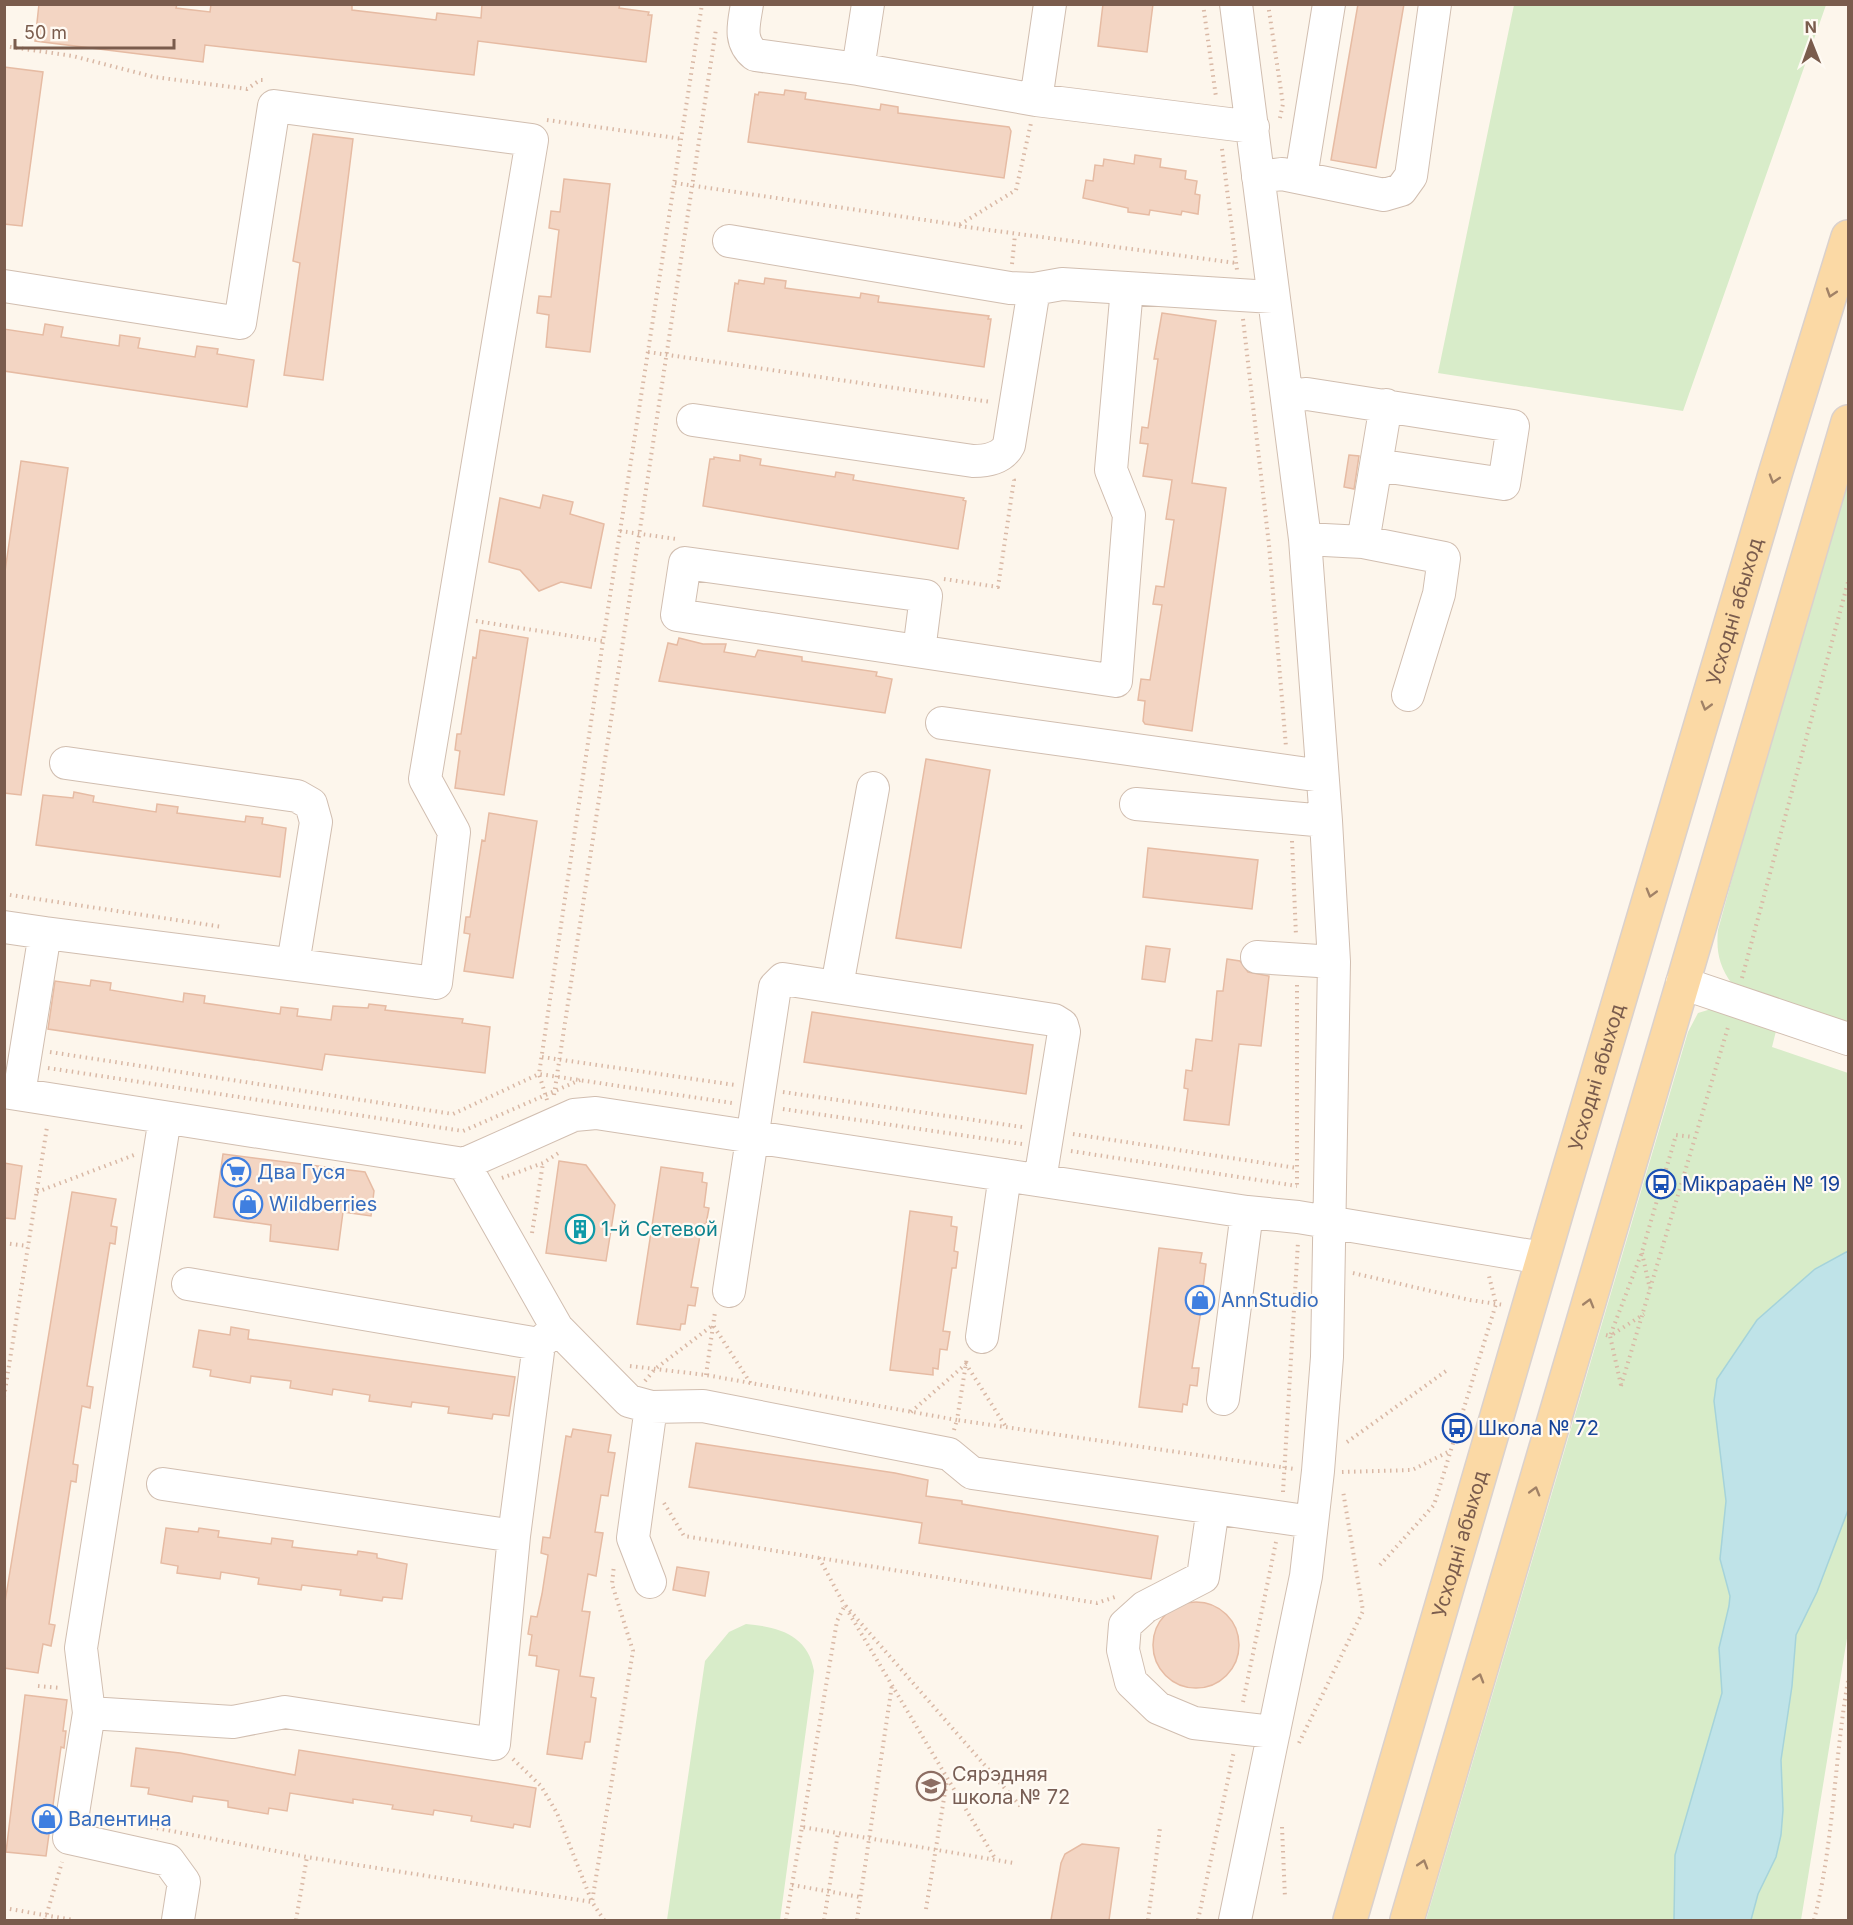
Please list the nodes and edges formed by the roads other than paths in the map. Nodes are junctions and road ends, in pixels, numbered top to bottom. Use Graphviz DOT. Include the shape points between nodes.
graph roads {
  1 [pos="747,4"];
  2 [pos="868,4"];
  3 [pos="1050,4"];
  4 [pos="1236,4"];
  5 [pos="1329,4"];
  6 [pos="1435,4"];
  7 [pos="858,69"];
  8 [pos="1036,100"];
  9 [pos="1265,126"];
  10 [pos="1258,177"];
  11 [pos="1301,177"];
  12 [pos="1848,237"];
  13 [pos="729,241"];
  14 [pos="4,286"];
  15 [pos="1022,288"];
  16 [pos="1127,288"];
  17 [pos="1274,297"];
  18 [pos="1288,396"];
  19 [pos="1386,405"];
  20 [pos="693,420"];
  21 [pos="1848,422"];
  22 [pos="1376,465"];
  23 [pos="1305,539"];
  24 [pos="1363,542"];
  25 [pos="919,651"];
  26 [pos="1408,695"];
  27 [pos="942,723"];
  28 [pos="66,763"];
  29 [pos="1322,776"];
  30 [pos="873,788"];
  31 [pos="1136,804"];
  32 [pos="1326,821"];
  33 [pos="4,927"];
  34 [pos="45,933"];
  35 [pos="1257,957"];
  36 [pos="1334,962"];
  37 [pos="293,964"];
  38 [pos="1682,983"];
  39 [pos="837,986"];
  40 [pos="1848,1040"];
  41 [pos="18,1075"];
  42 [pos="163,1131"];
  43 [pos="752,1136"];
  44 [pos="464,1164"];
  45 [pos="1005,1175"];
  46 [pos="1040,1180"];
  47 [pos="1247,1212"];
  48 [pos="1329,1222"];
  49 [pos="1543,1258"];
  50 [pos="188,1284"];
  51 [pos="729,1291"];
  52 [pos="548,1336"];
  53 [pos="982,1337"];
  54 [pos="1223,1400"];
  55 [pos="640,1404"];
  56 [pos="163,1484"];
  57 [pos="1213,1508"];
  58 [pos="1311,1522"];
  59 [pos="514,1536"];
  60 [pos="650,1582"];
  61 [pos="89,1713"];
  62 [pos="1285,1741"];
  63 [pos="178,1920"];
  64 [pos="1235,1920"];
  65 [pos="1350,1920"];
  66 [pos="1407,1920"];
  1 -- 7 [label="lane" via="742,36 745,47 755,55"];
  2 -- 7 [label="lane"];
  3 -- 8 [label="lane"];
  4 -- 9 [label="lane"];
  5 -- 11 [label="lane"];
  6 -- 11 [label="lane" via="1411,176 1401,190 1384,195"];
  7 -- 8 [label="lane"];
  8 -- 9 [label="lane"];
  9 -- 10 [label="lane"];
  10 -- 11 [label="lane"];
  10 -- 17 [label="lane"];
  12 -- 49 [label="main road, Усходні абыход, one-way"];
  13 -- 15 [label="lane"];
  14 -- 37 [label="lane" via="240,323 274,106 532,140 425,779 454,832 436,983"];
  15 -- 16 [label="lane" via="1062,284"];
  15 -- 20 [label="lane" via="1009,445 998,457 973,460"];
  16 -- 17 [label="lane"];
  16 -- 25 [label="lane" via="1111,470 1129,515 1116,681"];
  17 -- 18 [label="lane"];
  18 -- 19 [label="lane" via="1307,394"];
  18 -- 23 [label="lane"];
  19 -- 22 [label="lane"];
  19 -- 22 [label="lane" via="1513,426 1504,484"];
  21 -- 38 [label="main road"];
  22 -- 24 [label="lane"];
  23 -- 24 [label="lane"];
  23 -- 29 [label="lane"];
  24 -- 26 [label="lane" via="1444,558 1440,594"];
  25 -- 25 [label="lane" via="677,615 685,563 926,596"];
  27 -- 29 [label="lane"];
  28 -- 37 [label="lane" via="297,796 311,804 316,822"];
  29 -- 32 [label="lane"];
  30 -- 39 [label="lane"];
  31 -- 32 [label="lane"];
  32 -- 36 [label="lane"];
  33 -- 34 [label="lane"];
  34 -- 37 [label="lane"];
  34 -- 41 [label="lane"];
  35 -- 36 [label="lane"];
  36 -- 48 [label="lane"];
  38 -- 40 [label="lane"];
  66 -- 38 [label="main road, one-way"];
  39 -- 43 [label="lane" via="787,978 778,984"];
  39 -- 46 [label="lane" via="1054,1020 1062,1025"];
  41 -- 42 [label="lane"];
  42 -- 44 [label="lane"];
  42 -- 61 [label="lane" via="81,1648"];
  43 -- 44 [label="lane" via="580,1113"];
  43 -- 45 [label="lane"];
  43 -- 51 [label="lane"];
  44 -- 52 [label="lane" via="527,1272"];
  45 -- 46 [label="lane"];
  45 -- 53 [label="lane"];
  46 -- 47 [label="lane"];
  47 -- 48 [label="lane"];
  47 -- 54 [label="lane"];
  48 -- 49 [label="lane"];
  48 -- 58 [label="lane" via="1327,1357"];
  49 -- 65 [label="main road, Усходні абыход"];
  50 -- 52 [label="lane"];
  52 -- 55 [label="lane" via="589,1361"];
  52 -- 59 [label="lane"];
  55 -- 57 [label="lane" via="703,1406 949,1454 972,1473"];
  55 -- 60 [label="lane" via="643,1468 633,1538"];
  56 -- 59 [label="lane"];
  57 -- 58 [label="lane"];
  57 -- 62 [label="lane" via="1203,1577 1145,1607 1125,1625 1123,1650 1131,1682 1158,1708 1194,1723"];
  58 -- 62 [label="lane"];
  59 -- 61 [label="lane" via="494,1744 285,1712 233,1722"];
  61 -- 63 [label="lane" via="69,1838 168,1860 184,1882"];
  62 -- 64 [label="lane"];
}
